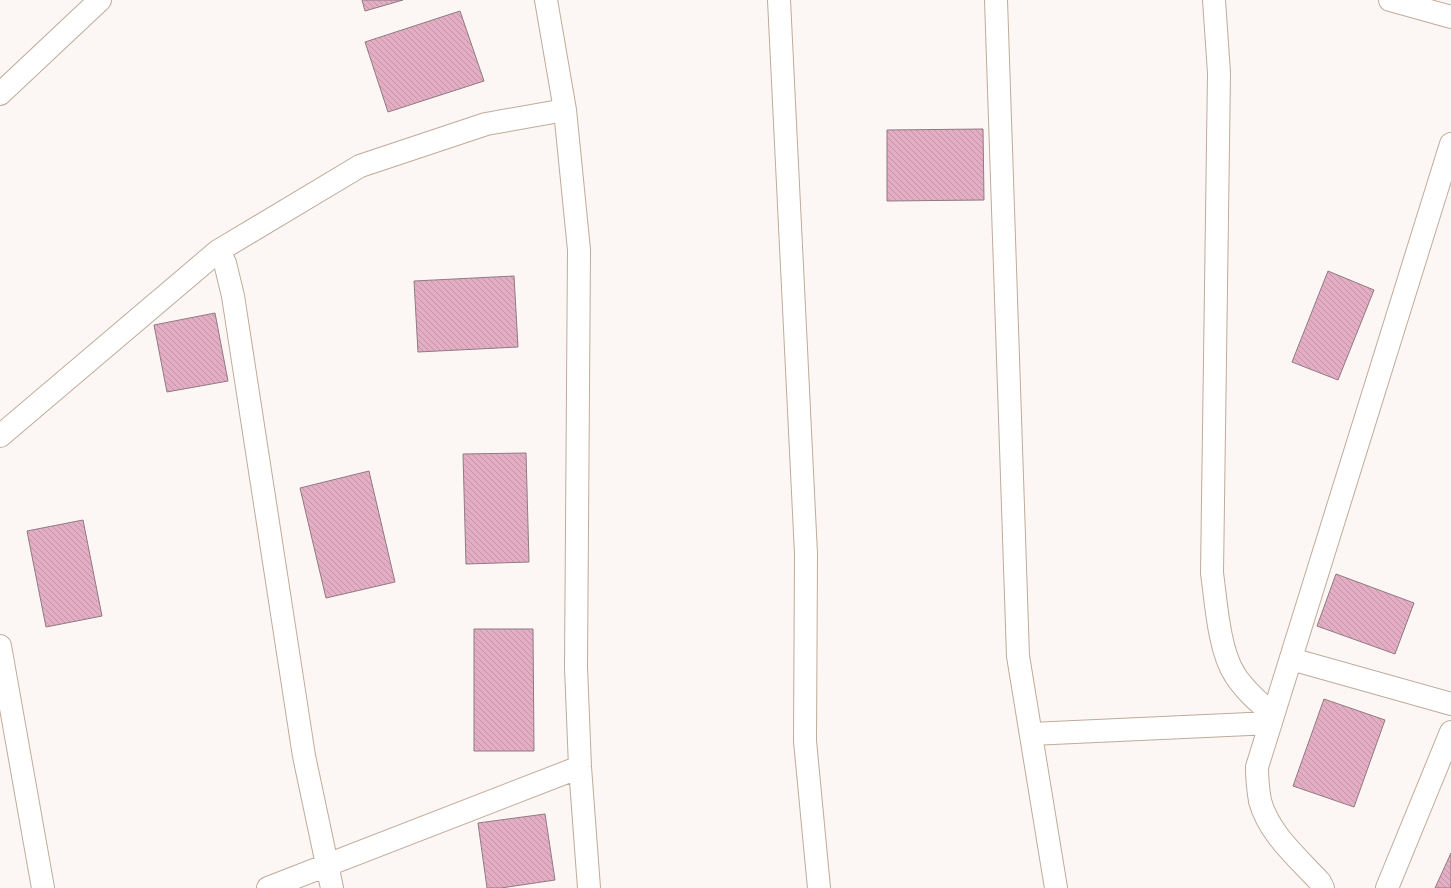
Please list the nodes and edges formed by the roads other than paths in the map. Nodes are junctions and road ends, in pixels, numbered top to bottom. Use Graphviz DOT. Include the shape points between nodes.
graph roads {
  1 [pos="100,0"];
  2 [pos="546,0"];
  3 [pos="779,0"];
  4 [pos="996,0"];
  5 [pos="1214,0"];
  6 [pos="1390,0"];
  7 [pos="1451,17"];
  8 [pos="0,94"];
  9 [pos="565,110"];
  10 [pos="1451,144"];
  11 [pos="218,251"];
  12 [pos="0,436"];
  13 [pos="0,646"];
  14 [pos="1291,659"];
  15 [pos="1451,704"];
  16 [pos="1272,719"];
  17 [pos="1451,732"];
  18 [pos="1031,734"];
  19 [pos="580,766"];
  20 [pos="328,864"];
  21 [pos="43,888"];
  22 [pos="268,888"];
  23 [pos="332,888"];
  24 [pos="589,888"];
  25 [pos="820,888"];
  26 [pos="1056,888"];
  27 [pos="1323,888"];
  28 [pos="1387,888"];
  1 -- 8 [label="street"];
  2 -- 9 [label="street"];
  3 -- 25 [label="street" via="806,554 805,741"];
  4 -- 18 [label="street" via="1018,656"];
  5 -- 16 [label="street" via="1219,73 1212,573 1224,649 1234,674"];
  6 -- 7 [label="street"];
  9 -- 11 [label="street" via="486,124 360,166"];
  9 -- 19 [label="street" via="579,250 576,667"];
  10 -- 14 [label="street"];
  11 -- 12 [label="street"];
  11 -- 20 [label="street" via="225,263 233,296 304,756"];
  13 -- 21 [label="street"];
  14 -- 15 [label="street"];
  14 -- 16 [label="street"];
  16 -- 18 [label="street"];
  16 -- 27 [label="street" via="1257,766 1260,801 1275,832"];
  17 -- 28 [label="street"];
  18 -- 26 [label="street"];
  19 -- 20 [label="street"];
  19 -- 24 [label="street"];
  20 -- 22 [label="street"];
  20 -- 23 [label="street"];
}
